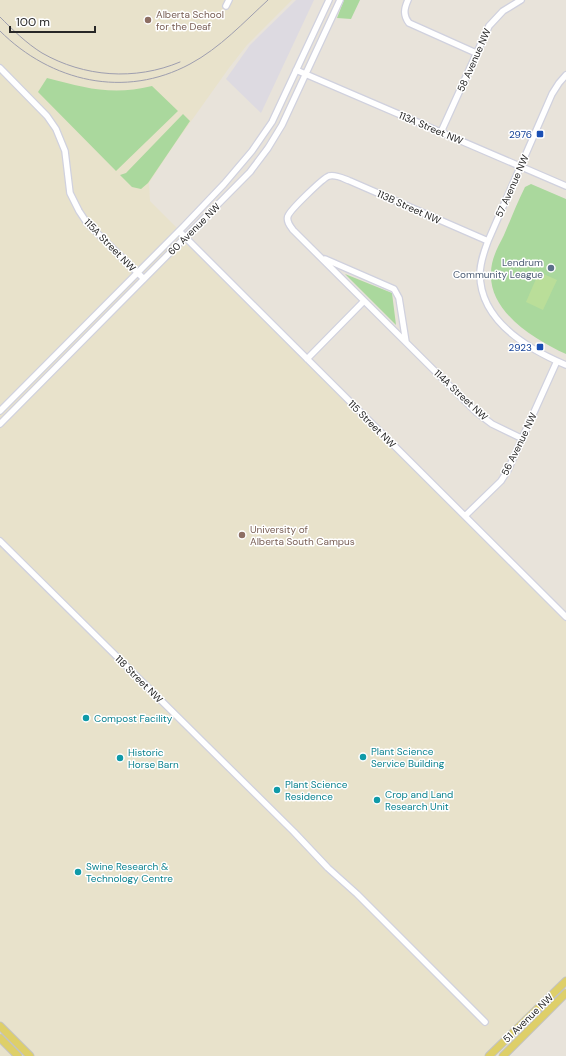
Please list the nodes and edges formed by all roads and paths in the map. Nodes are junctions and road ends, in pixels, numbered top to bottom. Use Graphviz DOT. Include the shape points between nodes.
graph roads {
  1 [pos="229,0"];
  2 [pos="329,0"];
  3 [pos="340,0"];
  4 [pos="408,0"];
  5 [pos="521,0"];
  6 [pos="226,6"];
  7 [pos="476,53"];
  8 [pos="0,68"];
  9 [pos="296,70"];
  10 [pos="306,73"];
  11 [pos="566,75"];
  12 [pos="441,132"];
  13 [pos="521,167"];
  14 [pos="329,176"];
  15 [pos="566,186"];
  16 [pos="179,231"];
  17 [pos="186,237"];
  18 [pos="488,241"];
  19 [pos="321,258"];
  20 [pos="137,272"];
  21 [pos="144,279"];
  22 [pos="364,301"];
  23 [pos="406,342"];
  24 [pos="306,359"];
  25 [pos="557,361"];
  26 [pos="566,365"];
  27 [pos="0,411"];
  28 [pos="0,424"];
  29 [pos="523,439"];
  30 [pos="465,516"];
  31 [pos="0,541"];
  32 [pos="566,617"];
  33 [pos="566,981"];
  34 [pos="566,993"];
  35 [pos="485,1022"];
  36 [pos="0,1026"];
  37 [pos="0,1038"];
  38 [pos="18,1056"];
  39 [pos="30,1056"];
  40 [pos="489,1056"];
  41 [pos="503,1056"];
  1 -- 6 [label="street"];
  2 -- 9 [label="street, 60 Avenue NW"];
  3 -- 10 [label="street, 60 Avenue NW"];
  4 -- 7 [label="street" via="404,11 409,23"];
  5 -- 7 [label="street, 58 Avenue NW" via="492,21"];
  7 -- 12 [label="street, 58 Avenue NW"];
  8 -- 20 [label="street, 115A Street NW" via="47,116 56,129 65,152 70,193 78,211"];
  9 -- 10 [label="street, 113A Street NW"];
  9 -- 16 [label="street, 60 Avenue NW" via="272,122 252,151"];
  10 -- 12 [label="street, 113A Street NW"];
  10 -- 17 [label="street, 60 Avenue NW" via="282,125 259,160"];
  11 -- 13 [label="street, 57 Avenue NW" via="552,94"];
  12 -- 13 [label="street, 113A Street NW"];
  13 -- 15 [label="street, 113A Street NW"];
  13 -- 18 [label="street, 57 Avenue NW"];
  14 -- 18 [label="street, 113B Street NW" via="338,176"];
  14 -- 19 [label="street, 114A Street NW" via="290,212 287,220"];
  16 -- 17 [label="street, 115 Street NW"];
  16 -- 20 [label="street, 60 Avenue NW"];
  17 -- 21 [label="street, 60 Avenue NW"];
  17 -- 24 [label="street, 115 Street NW"];
  18 -- 25 [label="street, 57 Avenue NW" via="480,274 486,303 498,320 513,334"];
  19 -- 22 [label="street, 114A Street NW"];
  19 -- 23 [label="street, 114A Street NW" via="394,289 399,298"];
  20 -- 21 [label="street, 115A Street NW"];
  20 -- 27 [label="street, 60 Avenue NW"];
  21 -- 28 [label="street, 60 Avenue NW"];
  22 -- 23 [label="street, 114A Street NW"];
  22 -- 24 [label="street"];
  23 -- 29 [label="street, 114A Street NW" via="476,412 492,424"];
  24 -- 30 [label="street, 115 Street NW"];
  25 -- 26 [label="street, 57 Avenue NW"];
  25 -- 29 [label="street, 56 Avenue NW"];
  29 -- 30 [label="street, 56 Avenue NW" via="505,475"];
  30 -- 32 [label="street, 115 Street NW"];
  31 -- 35 [label="street, 118 Street NW"];
  33 -- 40 [label="main road, 51 Avenue NW"];
  34 -- 41 [label="main road, 51 Avenue NW"];
  36 -- 39 [label="main road"];
  37 -- 38 [label="main road"];
}
